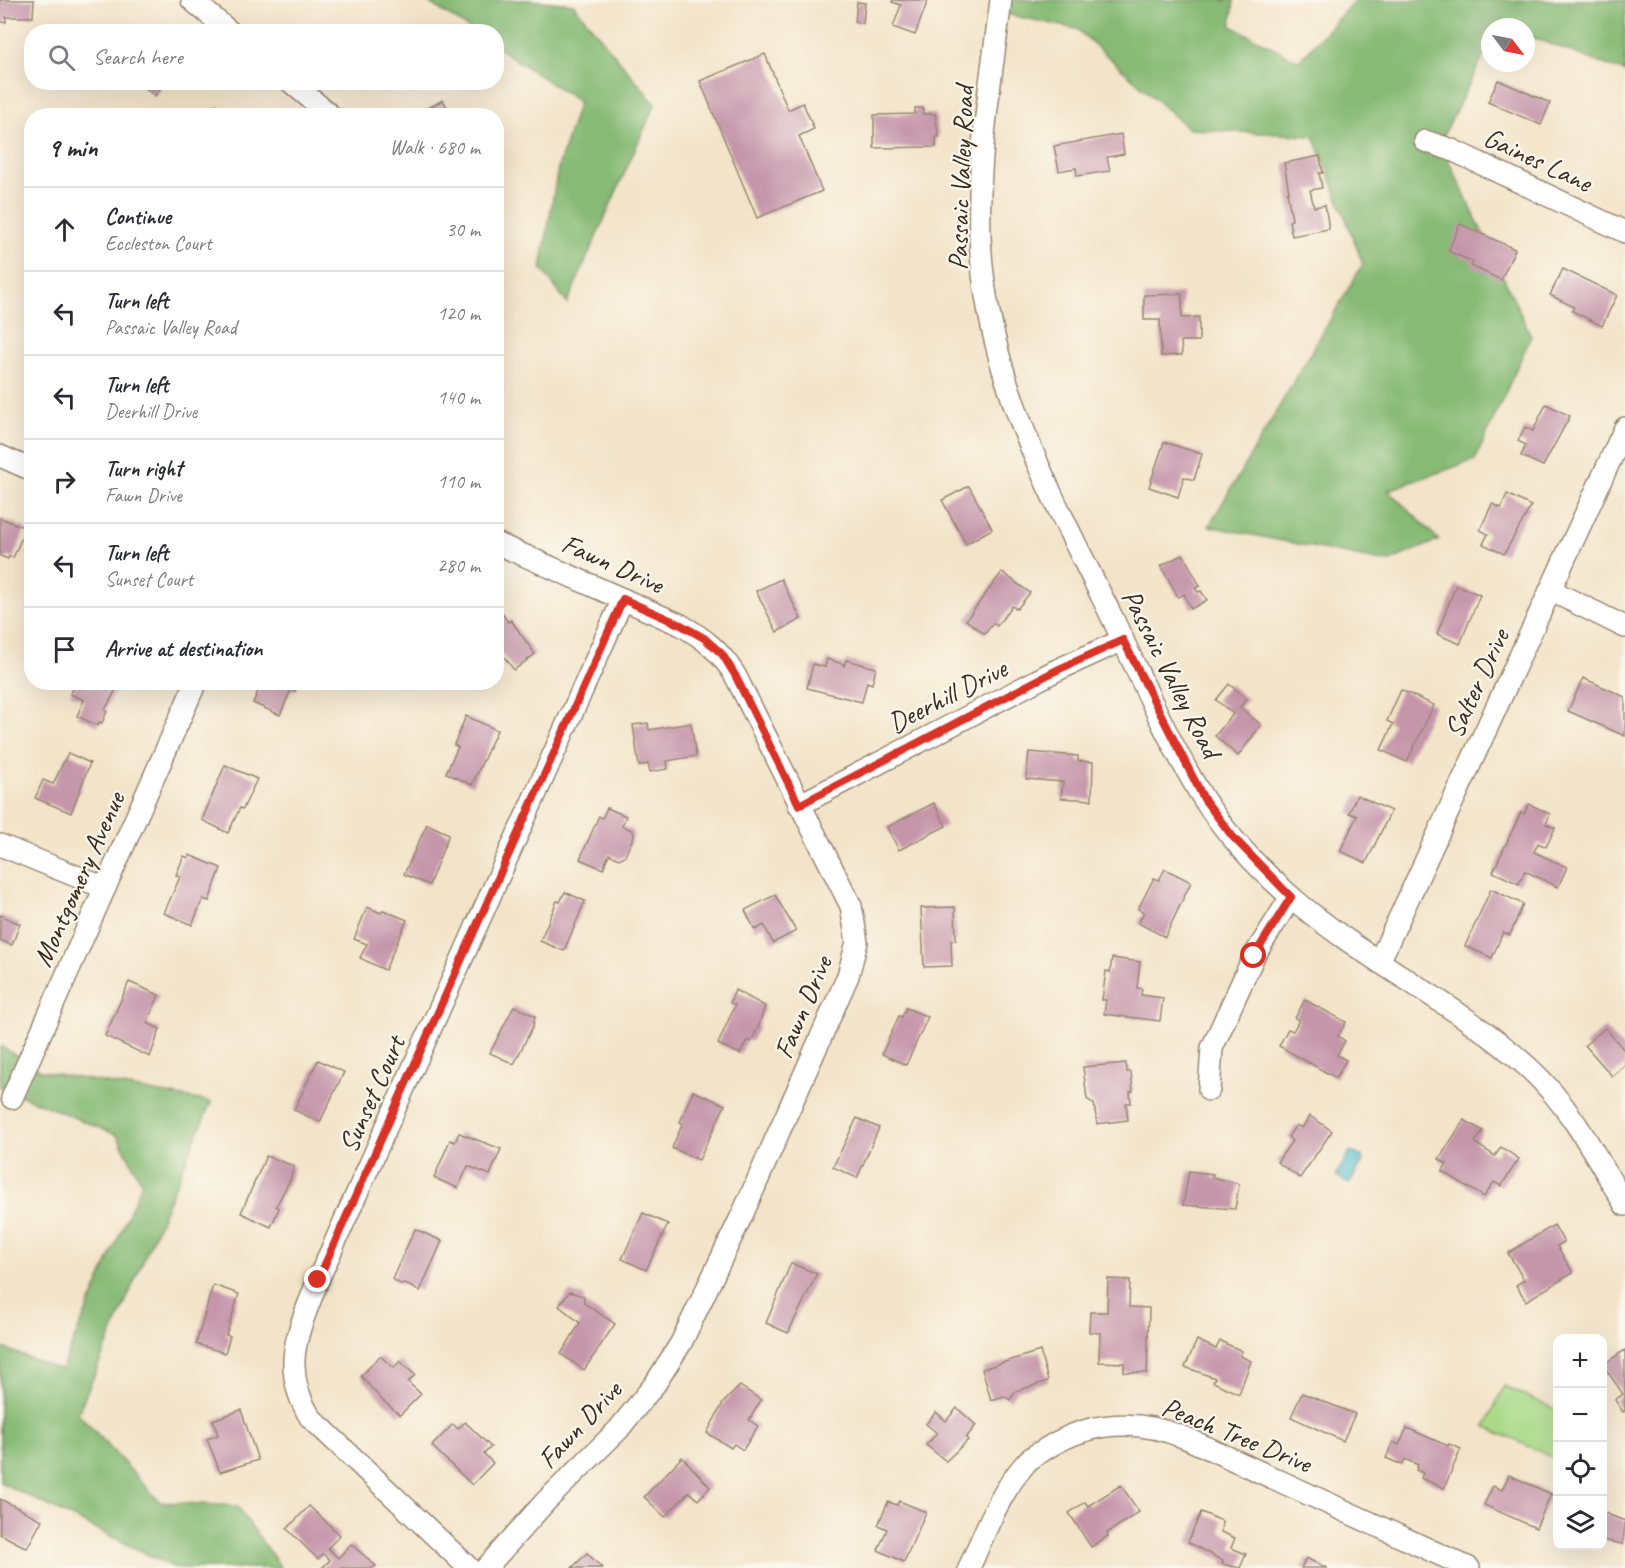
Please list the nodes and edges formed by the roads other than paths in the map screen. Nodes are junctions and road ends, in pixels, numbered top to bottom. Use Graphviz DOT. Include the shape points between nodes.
graph roads {
  1 [pos="192,0"];
  2 [pos="1001,0"];
  3 [pos="220,24"];
  4 [pos="300,90"];
  5 [pos="322,108"];
  6 [pos="1425,141"];
  7 [pos="1625,232"];
  8 [pos="1625,428"];
  9 [pos="0,456"];
  10 [pos="24,466"];
  11 [pos="504,547"];
  12 [pos="1550,590"];
  13 [pos="623,599"];
  14 [pos="1625,627"];
  15 [pos="1123,640"];
  16 [pos="192,690"];
  17 [pos="799,805"];
  18 [pos="0,845"];
  19 [pos="105,888"];
  20 [pos="1291,897"];
  21 [pos="1379,962"];
  22 [pos="1209,1090"];
  23 [pos="12,1098"];
  24 [pos="1625,1205"];
  25 [pos="469,1568"];
  26 [pos="486,1568"];
  27 [pos="969,1568"];
  28 [pos="1468,1568"];
  1 -- 3 [label="street"];
  2 -- 15 [label="street, Passaic Valley Road" via="980,228 990,320 1028,447"];
  4 -- 5 [label="street"];
  6 -- 7 [label="street, Gaines Lane"];
  8 -- 12 [label="street, Salter Drive"];
  9 -- 10 [label="street"];
  11 -- 13 [label="street, Fawn Drive"];
  12 -- 14 [label="street"];
  12 -- 21 [label="street, Salter Drive"];
  13 -- 17 [label="street, Fawn Drive" via="681,625 722,654"];
  13 -- 25 [label="street, Sunset Court" via="318,1280 293,1349 299,1396 310,1417"];
  15 -- 17 [label="street, Deerhill Drive" via="1055,671"];
  15 -- 20 [label="street, Passaic Valley Road" via="1204,799 1233,837"];
  16 -- 19 [label="street, Montgomery Avenue"];
  17 -- 26 [label="street, Fawn Drive" via="855,918 856,954 848,976 681,1343 618,1430"];
  18 -- 19 [label="street"];
  19 -- 23 [label="street, Montgomery Avenue"];
  20 -- 21 [label="street, Passaic Valley Road"];
  20 -- 22 [label="street" via="1254,956 1215,1039"];
  21 -- 24 [label="street, Passaic Valley Road" via="1531,1070 1577,1125"];
  27 -- 28 [label="street, Peach Tree Drive" via="1001,1497 1026,1461 1082,1430 1144,1424 1204,1446"];
}
